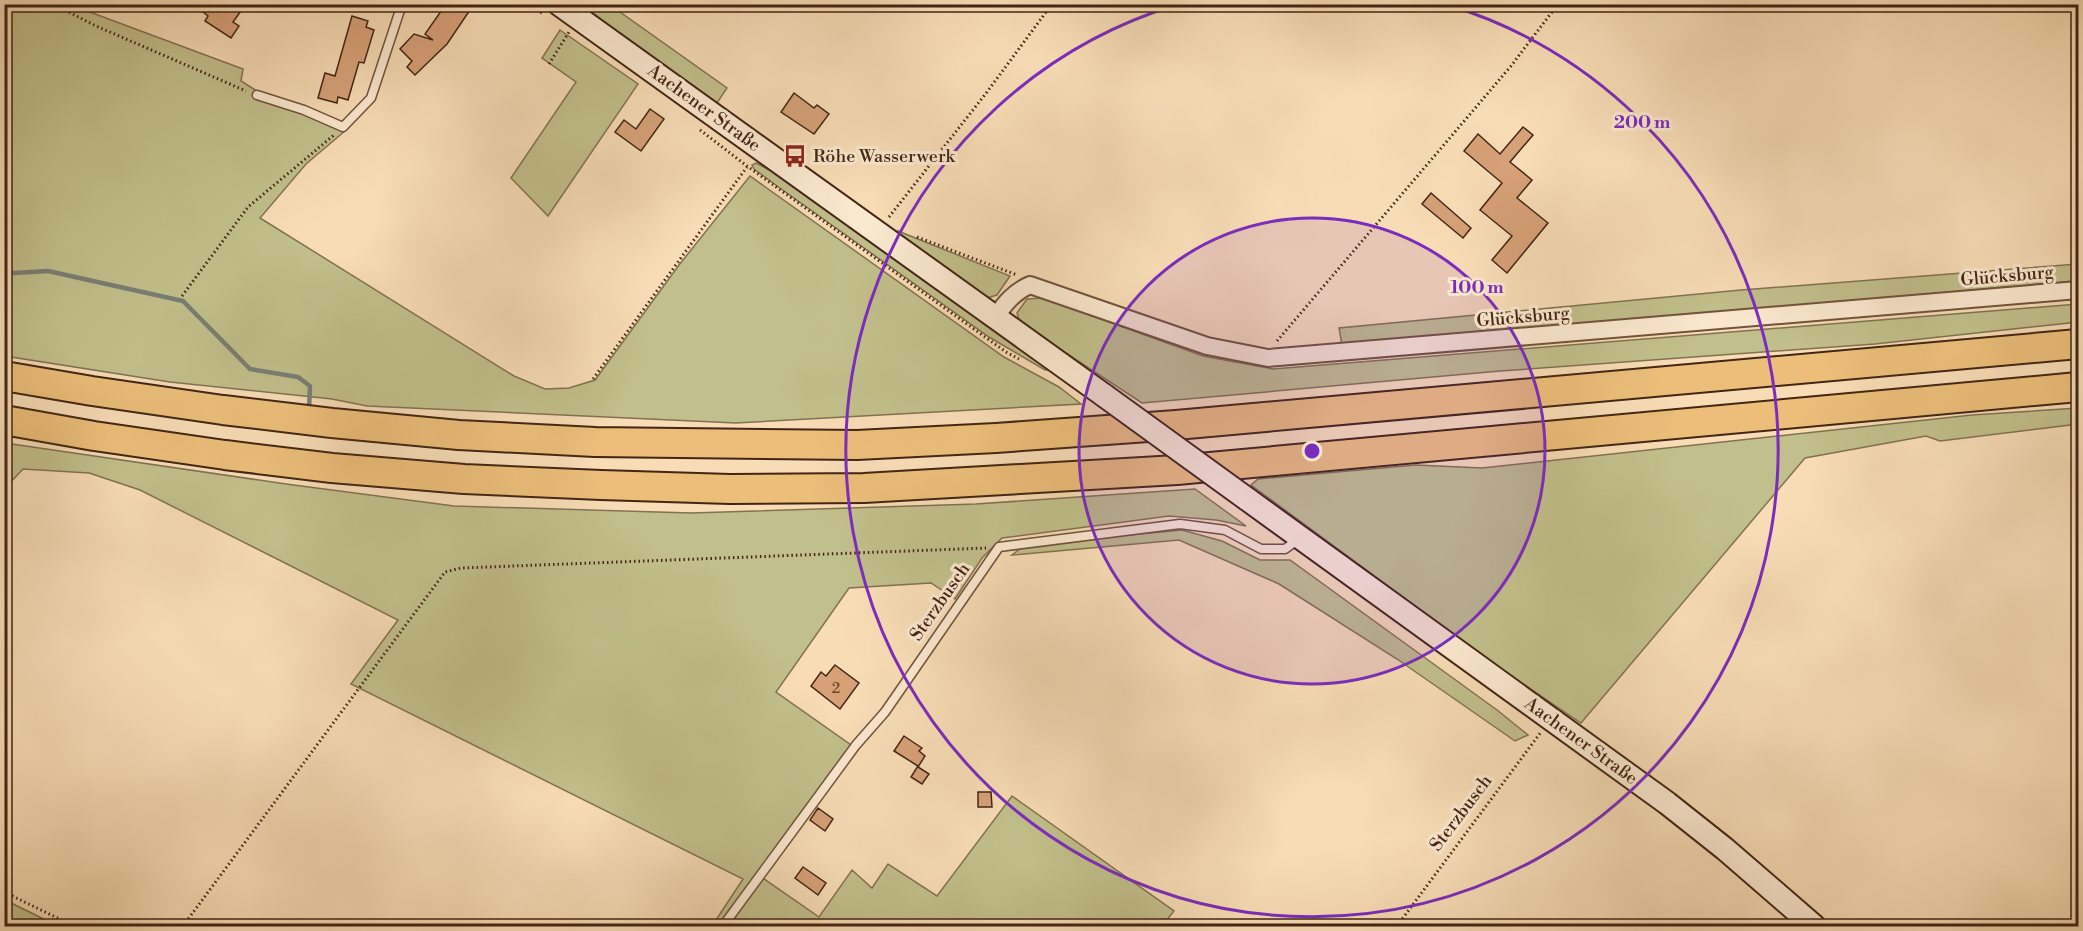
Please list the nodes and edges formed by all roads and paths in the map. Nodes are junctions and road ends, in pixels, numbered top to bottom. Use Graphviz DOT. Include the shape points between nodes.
graph roads {
  1 [pos="53,4"];
  2 [pos="402,4"];
  3 [pos="560,4"];
  4 [pos="1052,4"];
  5 [pos="1558,4"];
  6 [pos="578,18"];
  7 [pos="549,64"];
  8 [pos="257,95"];
  9 [pos="343,127"];
  10 [pos="762,149"];
  11 [pos="887,220"];
  12 [pos="917,237"];
  13 [pos="1030,285"];
  14 [pos="2079,290"];
  15 [pos="182,296"];
  16 [pos="995,318"];
  17 [pos="2079,344"];
  18 [pos="1268,358"];
  19 [pos="4,376"];
  20 [pos="593,379"];
  21 [pos="2079,387"];
  22 [pos="4,420"];
  23 [pos="1300,538"];
  24 [pos="999,547"];
  25 [pos="1550,718"];
  26 [pos="4,892"];
  27 [pos="74,927"];
  28 [pos="183,927"];
  29 [pos="723,927"];
  30 [pos="1397,927"];
  31 [pos="1814,927"];
  1 -- 8 [label="path"];
  2 -- 9 [label="lane" via="371,98"];
  3 -- 6 [label="main road, Aachener Straße"];
  4 -- 11 [label="path"];
  5 -- 18 [label="path" via="1275,344"];
  6 -- 7 [label="path"];
  6 -- 10 [label="main road, Aachener Straße"];
  8 -- 9 [label="lane"];
  9 -- 15 [label="path" via="248,207"];
  10 -- 16 [label="main road, Aachener Straße"];
  10 -- 20 [label="path"];
  12 -- 13 [label="path" via="1015,274"];
  13 -- 16 [label="street" via="1006,301"];
  13 -- 18 [label="street, Glücksburg" via="1207,346"];
  14 -- 18 [label="street, Glücksburg"];
  16 -- 23 [label="main road, Aachener Straße, bridge"];
  17 -- 19 [label="highway" via="1176,425 857,445 607,442 459,435 222,410"];
  21 -- 22 [label="highway" via="1178,470 864,488 730,489 464,479 225,455"];
  23 -- 24 [label="lane" via="1285,549 1261,549 1225,530 1180,524"];
  23 -- 25 [label="main road, Aachener Straße"];
  24 -- 28 [label="path" via="462,568 445,572"];
  24 -- 29 [label="lane, Sterzbusch" via="885,712 856,745"];
  25 -- 30 [label="path, Sterzbusch"];
  25 -- 31 [label="main road, Aachener Straße" via="1667,803"];
  26 -- 27 [label="path"];
}
